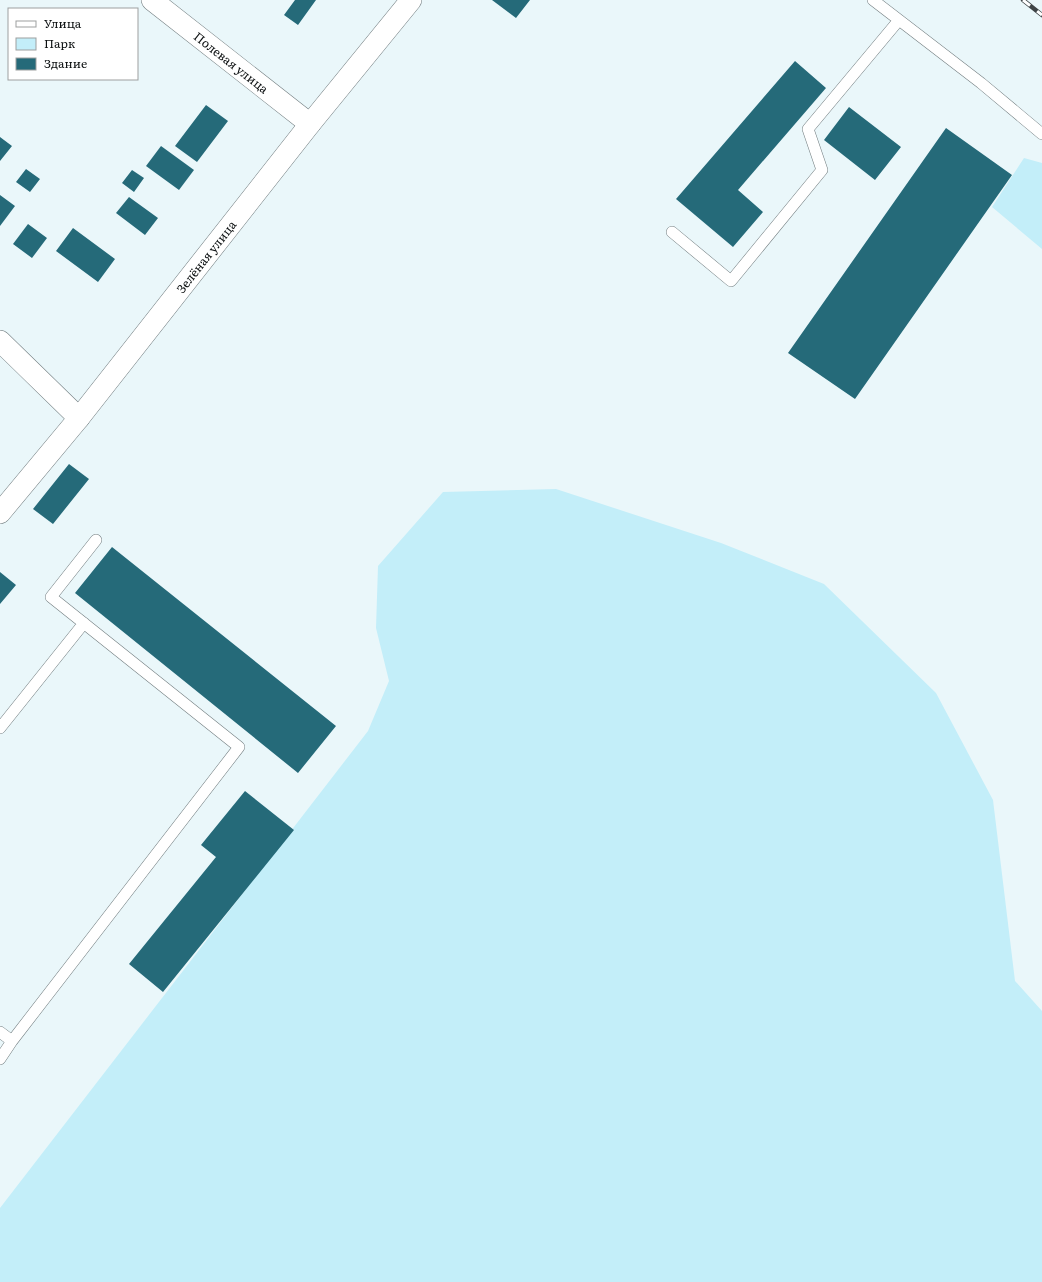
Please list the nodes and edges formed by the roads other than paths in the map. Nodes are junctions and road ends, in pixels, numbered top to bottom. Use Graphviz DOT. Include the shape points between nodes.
graph roads {
  1 [pos="152,0"];
  2 [pos="411,0"];
  3 [pos="873,0"];
  4 [pos="899,20"];
  5 [pos="310,124"];
  6 [pos="1042,134"];
  7 [pos="672,232"];
  8 [pos="0,341"];
  9 [pos="79,418"];
  10 [pos="0,513"];
  11 [pos="96,540"];
  12 [pos="84,623"];
  13 [pos="0,728"];
  14 [pos="0,1032"];
  15 [pos="12,1041"];
  16 [pos="0,1059"];
  1 -- 5 [label="street, Полевая улица"];
  2 -- 5 [label="street, Зелёная улица"];
  3 -- 4 [label="lane"];
  4 -- 6 [label="lane"];
  4 -- 7 [label="lane" via="808,129 822,170 732,281"];
  5 -- 9 [label="street, Зелёная улица"];
  8 -- 9 [label="street"];
  9 -- 10 [label="street, Зелёная улица"];
  11 -- 12 [label="lane" via="51,597"];
  12 -- 13 [label="lane"];
  12 -- 15 [label="lane" via="239,747"];
  14 -- 15 [label="lane"];
  15 -- 16 [label="lane"];
}
